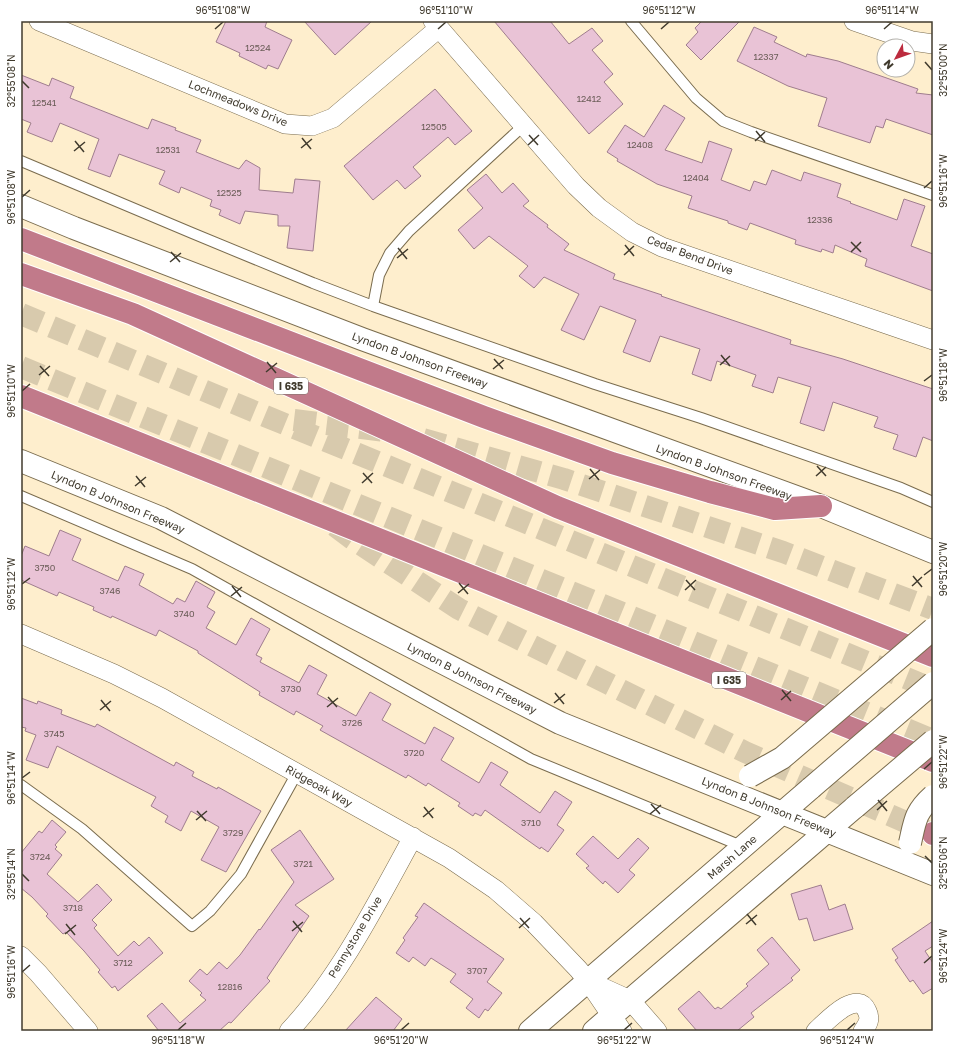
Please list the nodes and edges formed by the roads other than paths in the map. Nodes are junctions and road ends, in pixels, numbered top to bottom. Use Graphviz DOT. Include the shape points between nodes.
graph roads {
  1 [pos="39,21"];
  2 [pos="631,21"];
  3 [pos="854,21"];
  4 [pos="436,24"];
  5 [pos="933,44"];
  6 [pos="524,126"];
  7 [pos="21,161"];
  8 [pos="933,196"];
  9 [pos="21,206"];
  10 [pos="21,238"];
  11 [pos="21,274"];
  12 [pos="374,306"];
  13 [pos="933,340"];
  14 [pos="21,396"];
  15 [pos="21,461"];
  16 [pos="21,496"];
  17 [pos="933,502"];
  18 [pos="821,506"];
  19 [pos="933,552"];
  20 [pos="933,629"];
  21 [pos="21,634"];
  22 [pos="933,656"];
  23 [pos="933,683"];
  24 [pos="933,741"];
  25 [pos="933,761"];
  26 [pos="297,773"];
  27 [pos="21,784"];
  28 [pos="713,784"];
  29 [pos="933,796"];
  30 [pos="783,812"];
  31 [pos="828,831"];
  32 [pos="413,837"];
  33 [pos="744,847"];
  34 [pos="929,872"];
  35 [pos="21,956"];
  36 [pos="588,981"];
  37 [pos="630,1000"];
  38 [pos="617,1023"];
  39 [pos="88,1031"];
  40 [pos="289,1031"];
  41 [pos="530,1031"];
  42 [pos="594,1031"];
  43 [pos="657,1031"];
  44 [pos="816,1031"];
  45 [pos="864,1031"];
  1 -- 4 [label="street, Lochmeadows Drive" via="285,124 312,126 334,118"];
  2 -- 8 [label="lane" via="696,98 723,121"];
  3 -- 5 [label="street" via="912,41"];
  4 -- 6 [label="street, Cedar Bend Drive"];
  6 -- 12 [label="lane" via="409,231 390,253 379,275"];
  6 -- 13 [label="street, Cedar Bend Drive" via="576,186 599,208 632,232 662,247"];
  7 -- 12 [label="lane"];
  9 -- 18 [label="main road, Lyndon B Johnson Freeway" via="377,344"];
  10 -- 18 [label="highway" via="477,414 612,463 775,509"];
  11 -- 22 [label="highway, I 635" via="133,314 557,507"];
  12 -- 17 [label="lane" via="901,488"];
  14 -- 25 [label="highway, I 635"];
  15 -- 28 [label="main road, Lyndon B Johnson Freeway" via="161,518 560,723"];
  16 -- 33 [label="lane" via="192,569 531,759"];
  18 -- 19 [label="main road, Lyndon B Johnson Freeway"];
  20 -- 28 [label="main road, bridge" via="782,758 750,776"];
  21 -- 26 [label="street, Ridgeoak Way" via="114,674 162,698"];
  23 -- 30 [label="main road, Marsh Lane, bridge"];
  24 -- 31 [label="main road, bridge"];
  26 -- 27 [label="lane" via="241,874 210,911 192,926 82,829"];
  26 -- 32 [label="street, Ridgeoak Way"];
  28 -- 30 [label="main road, Lyndon B Johnson Freeway"];
  29 -- 34 [label="main road, bridge" via="917,814 910,843"];
  30 -- 31 [label="main road, Lyndon B Johnson Freeway"];
  30 -- 33 [label="main road, Marsh Lane"];
  31 -- 34 [label="main road, Lyndon B Johnson Freeway"];
  31 -- 37 [label="main road"];
  32 -- 36 [label="street, Ridgeoak Way" via="496,890 534,923"];
  32 -- 40 [label="street, Pennystone Drive" via="352,945 317,998"];
  33 -- 36 [label="main road, Marsh Lane"];
  35 -- 39 [label="street"];
  36 -- 37 [label="street, Ridgeoak Way"];
  36 -- 38 [label="street, Ridgeoak Way"];
  36 -- 41 [label="main road, Marsh Lane"];
  37 -- 38 [label="main road"];
  37 -- 43 [label="street, Ridgeoak Way"];
  38 -- 42 [label="main road"];
  44 -- 45 [label="street" via="852,1003 866,1007 869,1022"];
}
